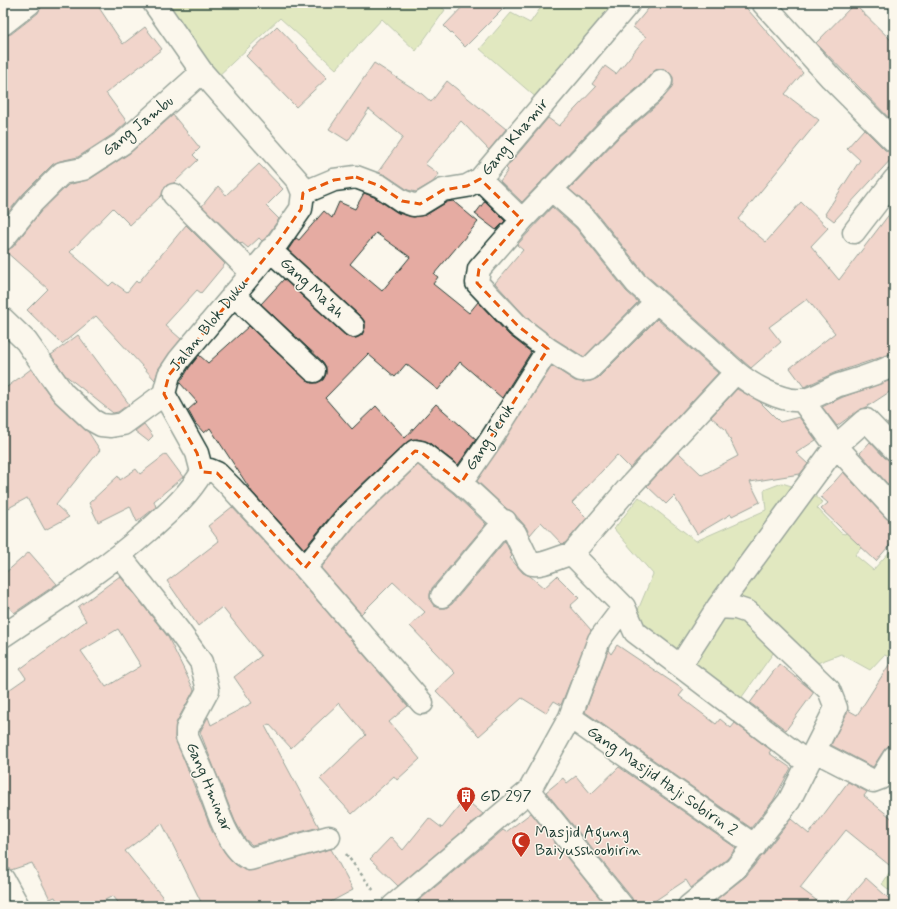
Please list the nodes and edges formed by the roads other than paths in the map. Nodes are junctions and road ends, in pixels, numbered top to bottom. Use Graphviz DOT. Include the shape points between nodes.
graph roads {
  1 [pos="154,3"];
  2 [pos="629,3"];
  3 [pos="763,3"];
  4 [pos="202,72"];
  5 [pos="661,81"];
  6 [pos="894,141"];
  7 [pos="480,179"];
  8 [pos="894,180"];
  9 [pos="551,189"];
  10 [pos="303,193"];
  11 [pos="174,195"];
  12 [pos="522,220"];
  13 [pos="854,232"];
  14 [pos="3,239"];
  15 [pos="270,250"];
  16 [pos="251,272"];
  17 [pos="233,294"];
  18 [pos="656,302"];
  19 [pos="3,319"];
  20 [pos="353,326"];
  21 [pos="548,349"];
  22 [pos="894,365"];
  23 [pos="314,371"];
  24 [pos="736,372"];
  25 [pos="164,394"];
  26 [pos="802,400"];
  27 [pos="836,446"];
  28 [pos="894,449"];
  29 [pos="202,472"];
  30 [pos="461,483"];
  31 [pos="894,509"];
  32 [pos="505,522"];
  33 [pos="572,554"];
  34 [pos="120,556"];
  35 [pos="305,568"];
  36 [pos="442,596"];
  37 [pos="624,607"];
  38 [pos="718,607"];
  39 [pos="3,636"];
  40 [pos="680,666"];
  41 [pos="422,702"];
  42 [pos="570,717"];
  43 [pos="811,757"];
  44 [pos="894,757"];
  45 [pos="529,791"];
  46 [pos="329,837"];
  47 [pos="755,846"];
  48 [pos="3,879"];
  49 [pos="18,906"];
  50 [pos="392,906"];
  51 [pos="622,906"];
  52 [pos="689,906"];
  1 -- 4 [label="street"];
  2 -- 7 [label="street, Gang Khamir"];
  3 -- 6 [label="street" via="831,78"];
  4 -- 10 [label="street" via="288,169 298,181"];
  4 -- 14 [label="street, Gang Jambu" via="123,143 83,169 62,173 32,203"];
  5 -- 9 [label="street" via="651,93 610,128"];
  7 -- 10 [label="street, Gang Khamir" via="466,186 443,190 420,204 413,205 402,201 380,186 356,177 334,180"];
  7 -- 12 [label="street"];
  8 -- 13 [label="street"];
  9 -- 12 [label="street"];
  9 -- 18 [label="street" via="585,219 636,283"];
  10 -- 15 [label="street, Jalan Blok Duku" via="300,209"];
  11 -- 16 [label="street"];
  12 -- 21 [label="street" via="479,269 477,283 518,326"];
  15 -- 16 [label="street, Jalan Blok Duku"];
  15 -- 20 [label="street, Gang Ma'ah"];
  16 -- 17 [label="street, Jalan Blok Duku"];
  17 -- 23 [label="street"];
  17 -- 25 [label="street, Jalan Blok Duku" via="179,360 169,375"];
  18 -- 21 [label="street" via="589,369 581,370"];
  18 -- 24 [label="street"];
  19 -- 25 [label="street" via="26,341 63,392 92,420 101,425 123,424"];
  21 -- 30 [label="street, Gang Jeruk"];
  22 -- 26 [label="street" via="858,381"];
  24 -- 26 [label="street" via="760,388 787,399"];
  24 -- 33 [label="street" via="630,486"];
  25 -- 29 [label="street" via="197,452"];
  26 -- 27 [label="street"];
  27 -- 28 [label="street" via="866,420"];
  27 -- 31 [label="street"];
  27 -- 38 [label="street"];
  29 -- 34 [label="street" via="192,489 175,508"];
  29 -- 35 [label="street" via="210,470 217,473"];
  30 -- 32 [label="street"];
  30 -- 35 [label="street, Gang Jeruk" via="421,452 415,451 348,515"];
  32 -- 33 [label="street" via="515,533 532,564 542,564"];
  32 -- 36 [label="street"];
  33 -- 37 [label="street"];
  34 -- 39 [label="street"];
  34 -- 46 [label="street, Gang Hminar" via="201,662 208,690 187,729 187,737 208,784 222,826 242,854 250,859"];
  35 -- 41 [label="street"];
  37 -- 40 [label="street" via="635,632"];
  37 -- 42 [label="street" via="599,640"];
  38 -- 40 [label="street"];
  38 -- 43 [label="street" via="748,612 829,690 836,708"];
  40 -- 43 [label="street"];
  42 -- 45 [label="street"];
  42 -- 47 [label="street, Gang Masjid Haji Sobirin 2"];
  43 -- 44 [label="street" via="873,781 881,778"];
  43 -- 47 [label="street" via="789,801"];
  45 -- 50 [label="street"];
  45 -- 51 [label="street"];
  47 -- 52 [label="street" via="736,868"];
  48 -- 49 [label="street"];
}
